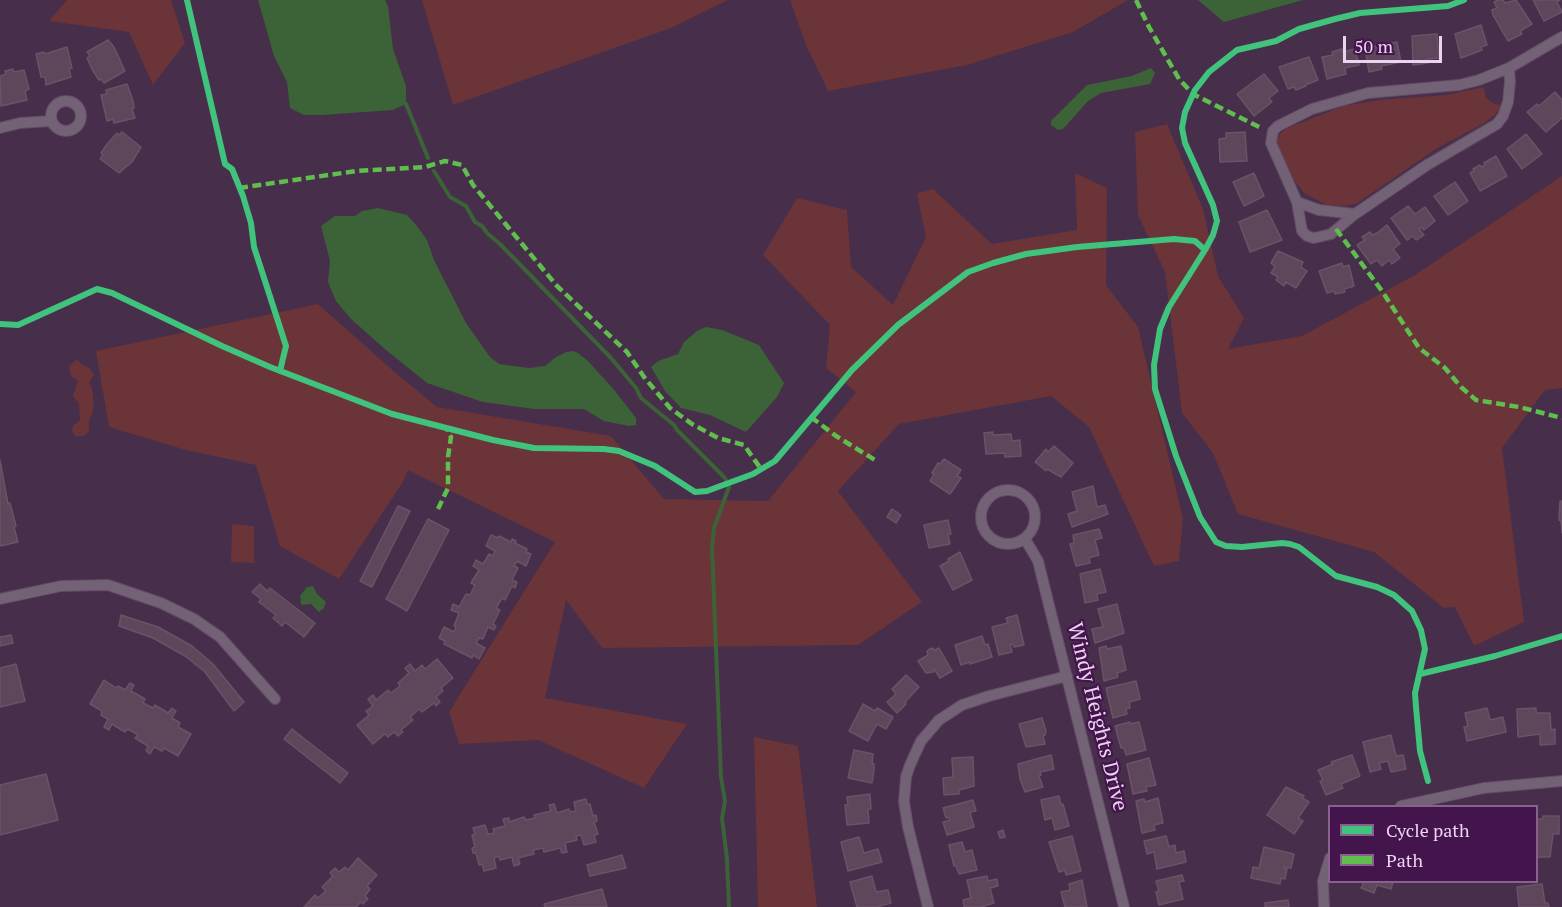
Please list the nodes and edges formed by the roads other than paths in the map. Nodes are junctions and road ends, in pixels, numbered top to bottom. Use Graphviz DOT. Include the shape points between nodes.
graph roads {
  1 [pos="1562,37"];
  2 [pos="1509,68"];
  3 [pos="51,121"];
  4 [pos="0,128"];
  5 [pos="1297,202"];
  6 [pos="1355,214"];
  7 [pos="1025,539"];
  8 [pos="0,599"];
  9 [pos="1067,676"];
  10 [pos="275,699"];
  11 [pos="1562,781"];
  12 [pos="1410,805"];
  13 [pos="1328,862"];
  14 [pos="928,907"];
  15 [pos="1124,907"];
  16 [pos="1324,907"];
  1 -- 2 [label="street"];
  2 -- 5 [label="street" via="1459,85 1354,97 1284,122 1273,131 1271,143"];
  2 -- 6 [label="street" via="1508,102 1497,124"];
  3 -- 4 [label="street"];
  5 -- 6 [label="street" via="1320,210"];
  5 -- 6 [label="street" via="1302,231 1314,238 1331,234"];
  7 -- 7 [label="street" via="1036,521 1030,500 1012,490 998,491 987,500 981,513 986,534 1005,544"];
  7 -- 9 [label="street, Windy Heights Drive" via="1038,561"];
  8 -- 10 [label="street" via="87,584 108,585 152,600 194,619 220,637"];
  9 -- 14 [label="street" via="962,705 939,720 921,741 906,777 904,802"];
  9 -- 15 [label="street, Windy Heights Drive"];
  11 -- 12 [label="street" via="1484,788"];
  13 -- 16 [label="street" via="1323,881"];
}
